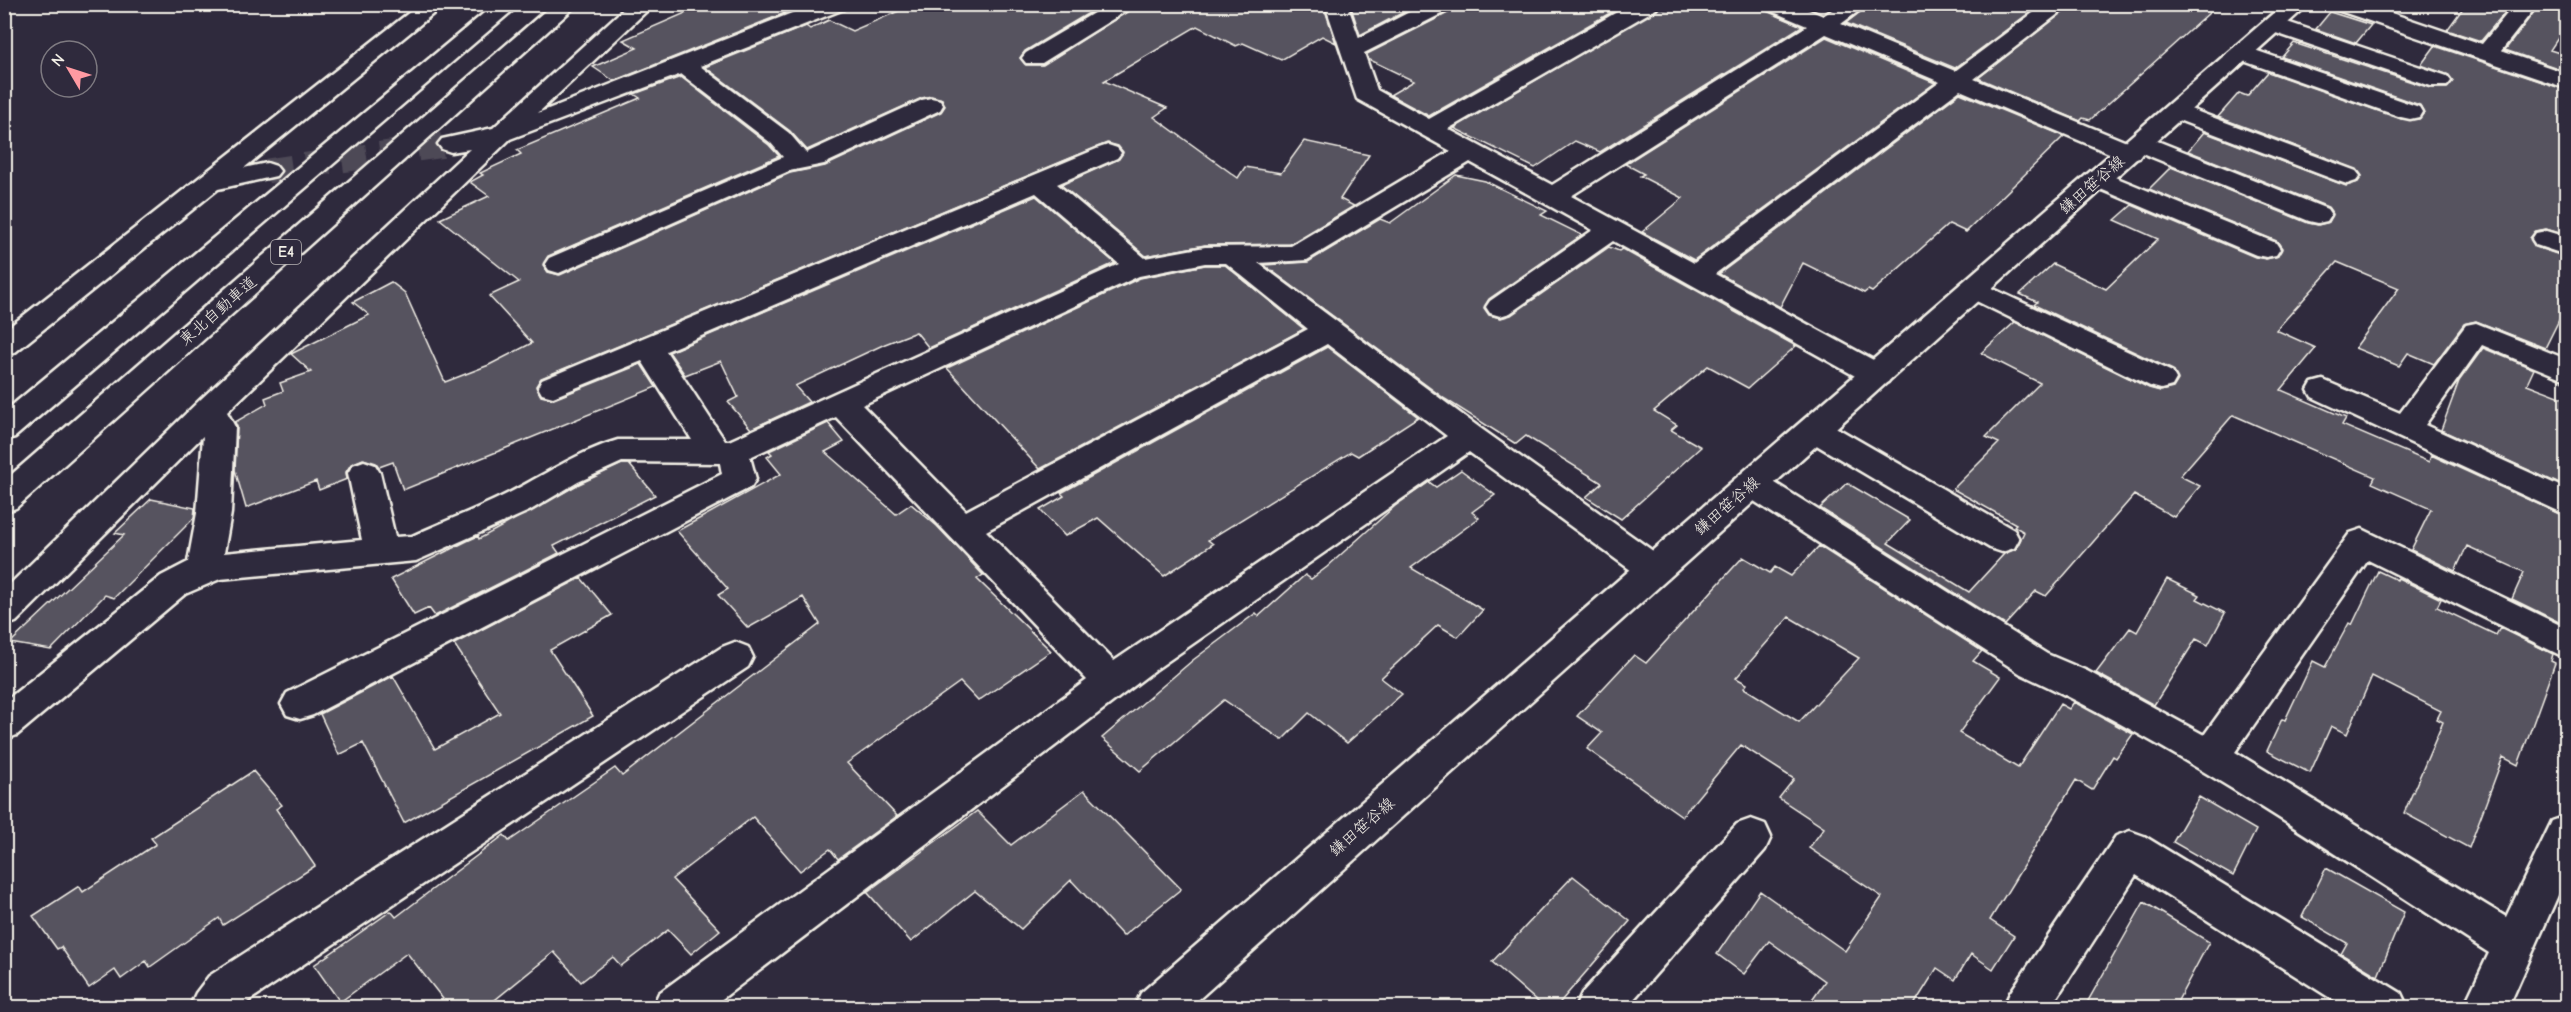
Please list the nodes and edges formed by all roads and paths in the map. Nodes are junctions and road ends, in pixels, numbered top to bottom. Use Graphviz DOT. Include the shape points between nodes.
graph roads {
  1 [pos="434,4"];
  2 [pos="509,4"];
  3 [pos="567,4"];
  4 [pos="643,4"];
  5 [pos="836,4"];
  6 [pos="1126,4"];
  7 [pos="1336,4"];
  8 [pos="1443,4"];
  9 [pos="1648,4"];
  10 [pos="1775,4"];
  11 [pos="1857,4"];
  12 [pos="2060,4"];
  13 [pos="2342,4"];
  14 [pos="2527,4"];
  15 [pos="794,11"];
  16 [pos="2286,15"];
  17 [pos="1825,25"];
  18 [pos="1353,50"];
  19 [pos="2243,53"];
  20 [pos="2486,54"];
  21 [pos="1034,58"];
  22 [pos="684,65"];
  23 [pos="1957,80"];
  24 [pos="2439,81"];
  25 [pos="2566,81"];
  26 [pos="931,105"];
  27 [pos="2177,111"];
  28 [pos="2410,112"];
  29 [pos="1429,129"];
  30 [pos="502,132"];
  31 [pos="451,144"];
  32 [pos="2135,148"];
  33 [pos="1470,151"];
  34 [pos="1108,153"];
  35 [pos="800,162"];
  36 [pos="267,171"];
  37 [pos="2347,176"];
  38 [pos="2100,179"];
  39 [pos="1039,182"];
  40 [pos="207,184"];
  41 [pos="1552,196"];
  42 [pos="2318,215"];
  43 [pos="1613,229"];
  44 [pos="2266,249"];
  45 [pos="1233,255"];
  46 [pos="559,264"];
  47 [pos="1140,268"];
  48 [pos="1696,275"];
  49 [pos="1974,289"];
  50 [pos="1500,307"];
  51 [pos="1327,331"];
  52 [pos="12,337"];
  53 [pos="648,347"];
  54 [pos="2566,370"];
  55 [pos="1877,375"];
  56 [pos="2161,379"];
  57 [pos="553,387"];
  58 [pos="2323,390"];
  59 [pos="841,403"];
  60 [pos="212,406"];
  61 [pos="2406,428"];
  62 [pos="4,429"];
  63 [pos="1814,429"];
  64 [pos="1469,436"];
  65 [pos="724,452"];
  66 [pos="364,473"];
  67 [pos="1752,484"];
  68 [pos="4,500"];
  69 [pos="2566,503"];
  70 [pos="963,528"];
  71 [pos="2002,539"];
  72 [pos="381,551"];
  73 [pos="1654,570"];
  74 [pos="204,571"];
  75 [pos="4,612"];
  76 [pos="2566,644"];
  77 [pos="735,657"];
  78 [pos="1112,682"];
  79 [pos="300,704"];
  80 [pos="4,724"];
  81 [pos="2210,757"];
  82 [pos="2566,834"];
  83 [pos="1751,837"];
  84 [pos="2514,945"];
  85 [pos="211,1008"];
  86 [pos="674,1008"];
  87 [pos="1156,1008"];
  88 [pos="1598,1008"];
  89 [pos="2025,1008"];
  90 [pos="2386,1008"];
  91 [pos="2485,1008"];
  1 -- 40 [label="main road"];
  2 -- 62 [label="main road"];
  3 -- 68 [label="main road, 東北自動車道 / E4"];
  4 -- 30 [label="main road"];
  5 -- 15 [label="main road"];
  6 -- 21 [label="main road"];
  7 -- 18 [label="main road"];
  8 -- 18 [label="main road"];
  9 -- 29 [label="main road"];
  10 -- 17 [label="main road"];
  11 -- 17 [label="main road"];
  12 -- 23 [label="main road"];
  13 -- 20 [label="main road"];
  14 -- 20 [label="main road"];
  15 -- 22 [label="main road"];
  16 -- 19 [label="main road, 鎌田笹谷線"];
  16 -- 24 [label="main road"];
  17 -- 23 [label="main road"];
  17 -- 41 [label="main road"];
  18 -- 29 [label="main road" via="1366,94"];
  19 -- 27 [label="main road, 鎌田笹谷線"];
  19 -- 28 [label="main road"];
  20 -- 25 [label="main road"];
  22 -- 30 [label="main road"];
  22 -- 35 [label="main road" via="780,138"];
  23 -- 32 [label="main road"];
  23 -- 48 [label="main road"];
  26 -- 35 [label="main road" via="815,159"];
  27 -- 32 [label="main road, 鎌田笹谷線"];
  27 -- 37 [label="main road"];
  29 -- 33 [label="main road"];
  30 -- 31 [label="main road" via="478,141"];
  30 -- 60 [label="main road"];
  32 -- 38 [label="main road, 鎌田笹谷線"];
  32 -- 42 [label="main road"];
  33 -- 41 [label="main road"];
  33 -- 45 [label="main road" via="1297,254"];
  34 -- 39 [label="main road"];
  35 -- 46 [label="main road" via="782,165"];
  36 -- 40 [label="main road"];
  38 -- 44 [label="main road"];
  38 -- 49 [label="main road, 鎌田笹谷線"];
  39 -- 47 [label="main road"];
  39 -- 53 [label="main road"];
  40 -- 52 [label="main road"];
  41 -- 43 [label="main road"];
  43 -- 48 [label="main road"];
  43 -- 50 [label="main road"];
  45 -- 47 [label="main road" via="1205,255"];
  45 -- 51 [label="main road"];
  47 -- 59 [label="main road"];
  48 -- 55 [label="main road"];
  49 -- 55 [label="main road, 鎌田笹谷線"];
  49 -- 56 [label="main road"];
  51 -- 64 [label="main road"];
  51 -- 70 [label="main road"];
  53 -- 57 [label="main road"];
  53 -- 65 [label="main road"];
  54 -- 61 [label="main road" via="2476,332"];
  55 -- 63 [label="main road, 鎌田笹谷線"];
  58 -- 61 [label="main road"];
  59 -- 65 [label="main road"];
  59 -- 70 [label="main road"];
  60 -- 74 [label="main road" via="210,410 219,427 214,513"];
  60 -- 75 [label="main road"];
  61 -- 69 [label="main road"];
  63 -- 67 [label="main road, 鎌田笹谷線"];
  63 -- 71 [label="main road"];
  64 -- 73 [label="main road"];
  64 -- 78 [label="main road"];
  65 -- 72 [label="main road" via="618,451 517,503 416,548"];
  65 -- 79 [label="main road" via="740,479"];
  66 -- 72 [label="main road"];
  67 -- 73 [label="main road, 鎌田笹谷線"];
  67 -- 81 [label="main road" via="2034,664"];
  70 -- 78 [label="main road"];
  72 -- 74 [label="main road" via="220,566"];
  73 -- 87 [label="main road, 鎌田笹谷線"];
  74 -- 80 [label="main road" via="173,585"];
  76 -- 81 [label="main road" via="2362,542"];
  77 -- 85 [label="main road" via="224,991"];
  78 -- 86 [label="main road"];
  81 -- 84 [label="main road"];
  82 -- 84 [label="main road"];
  83 -- 88 [label="main road"];
  84 -- 91 [label="main road"];
  89 -- 90 [label="main road" via="2130,849"];
}
